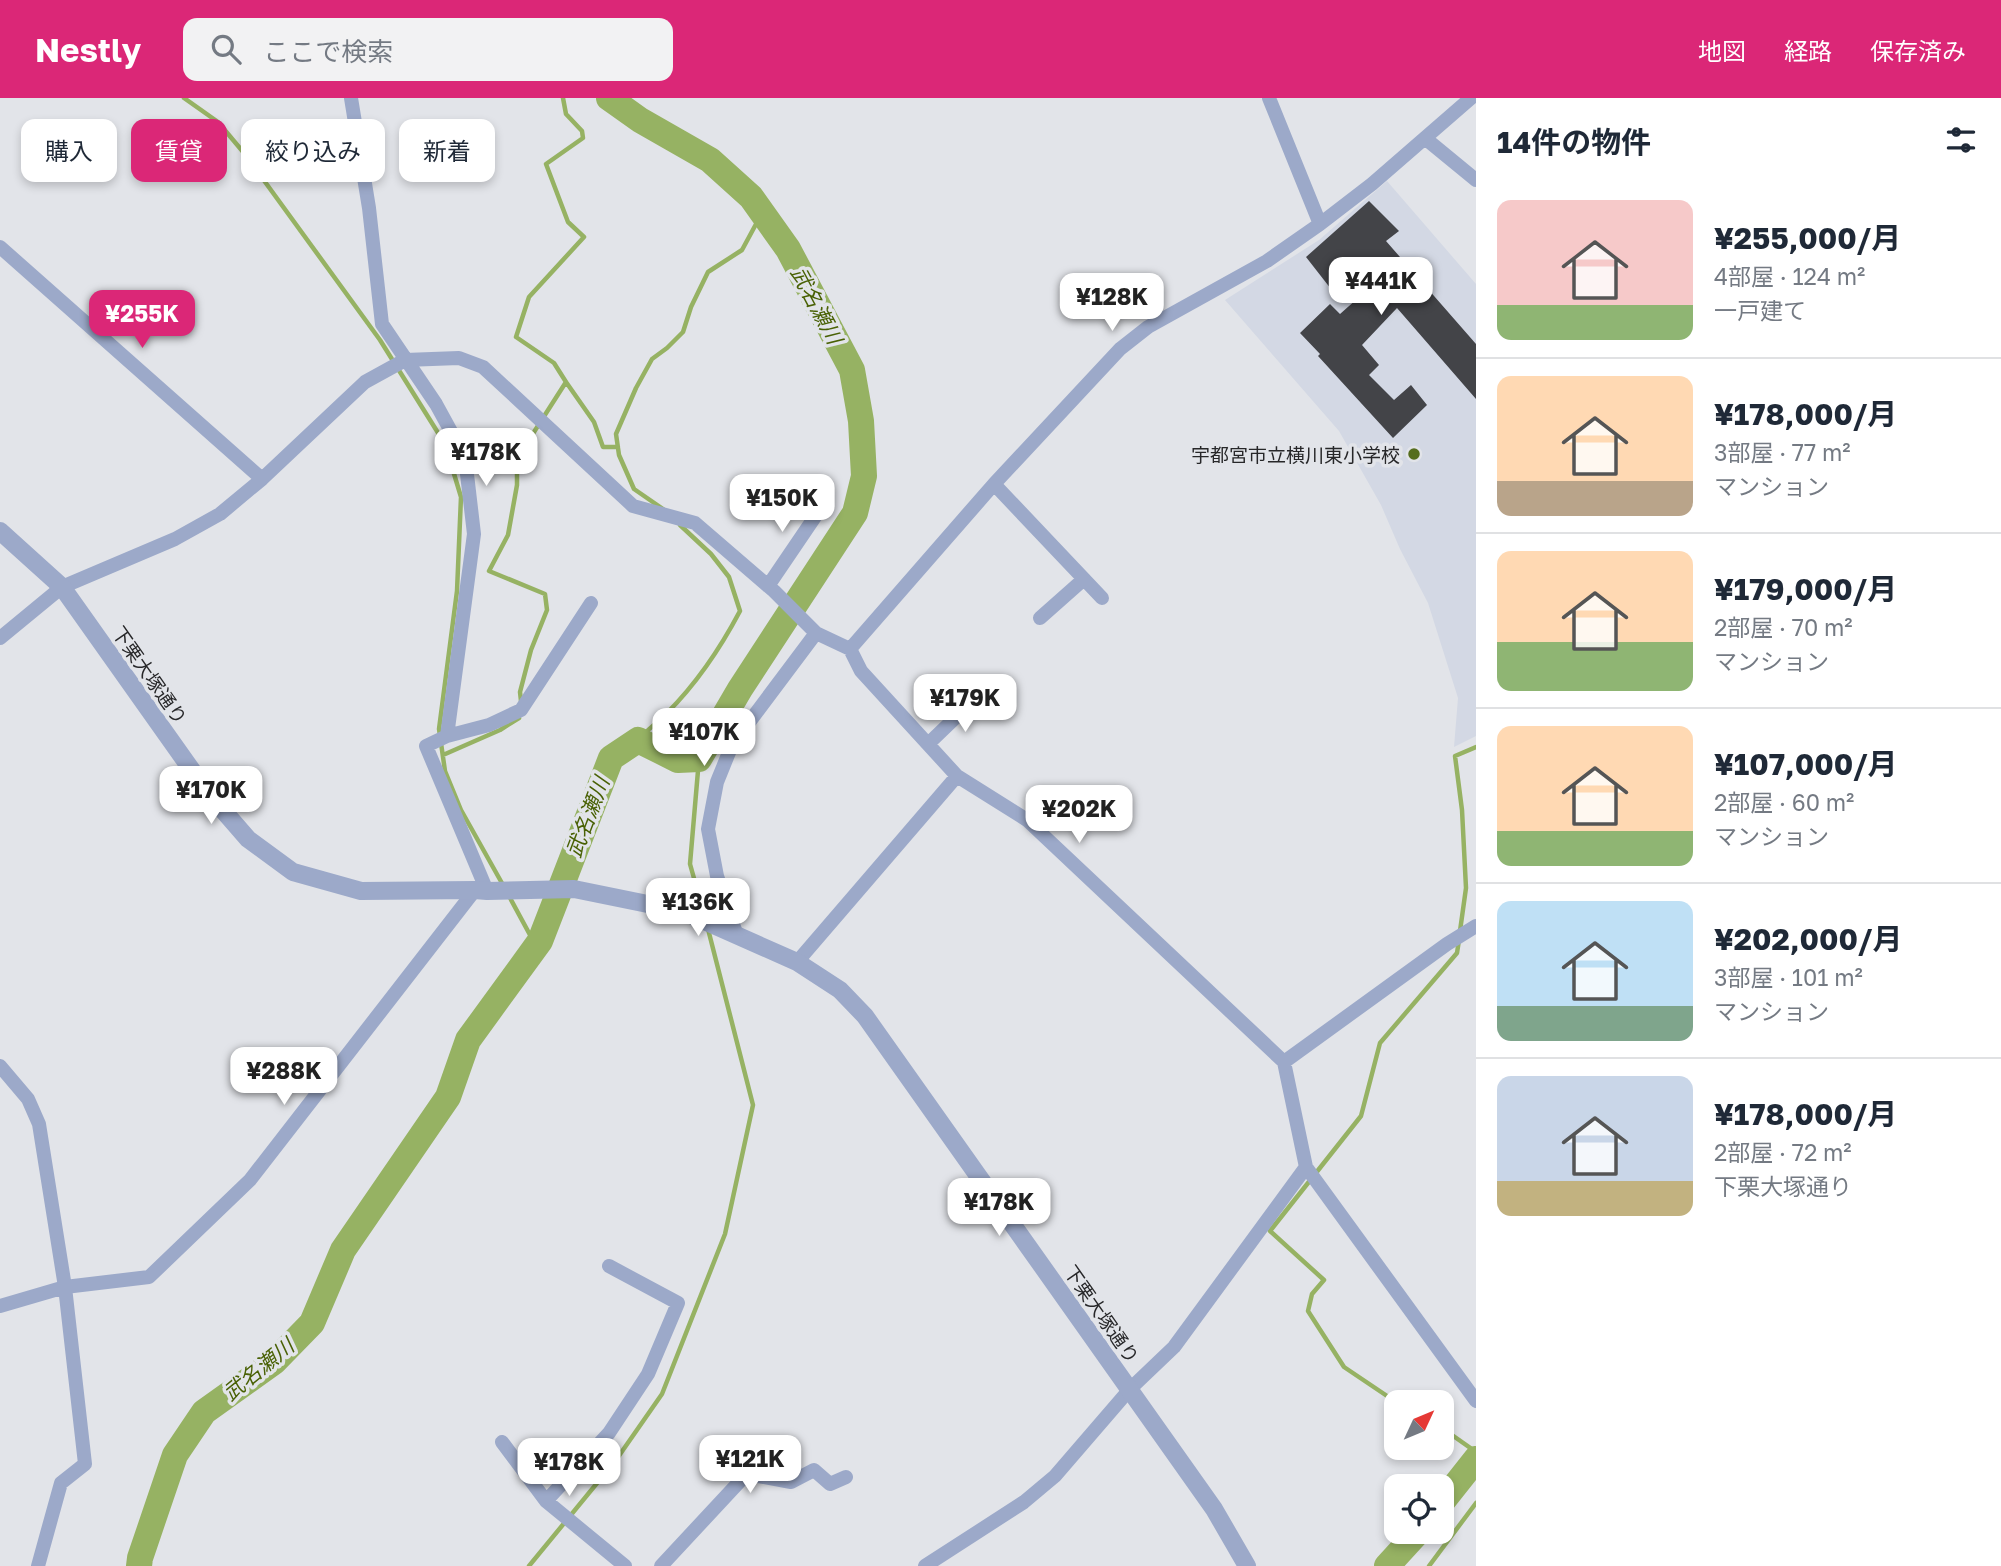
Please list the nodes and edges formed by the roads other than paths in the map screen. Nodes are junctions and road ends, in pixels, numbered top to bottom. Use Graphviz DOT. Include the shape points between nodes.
graph roads {
  1 [pos="351,98"];
  2 [pos="1269,98"];
  3 [pos="1471,98"];
  4 [pos="1426,139"];
  5 [pos="1476,180"];
  6 [pos="1320,224"];
  7 [pos="0,247"];
  8 [pos="405,360"];
  9 [pos="262,479"];
  10 [pos="994,484"];
  11 [pos="825,502"];
  12 [pos="0,531"];
  13 [pos="1084,579"];
  14 [pos="62,587"];
  15 [pos="771,589"];
  16 [pos="1102,598"];
  17 [pos="591,603"];
  18 [pos="1040,618"];
  19 [pos="811,628"];
  20 [pos="0,638"];
  21 [pos="850,649"];
  22 [pos="977,698"];
  23 [pos="447,736"];
  24 [pos="928,744"];
  25 [pos="957,776"];
  26 [pos="481,890"];
  27 [pos="1476,926"];
  28 [pos="733,932"];
  29 [pos="797,962"];
  30 [pos="1284,1062"];
  31 [pos="0,1066"];
  32 [pos="1306,1167"];
  33 [pos="609,1266"];
  34 [pos="65,1286"];
  35 [pos="0,1306"];
  36 [pos="1130,1389"];
  37 [pos="1476,1401"];
  38 [pos="502,1442"];
  39 [pos="846,1476"];
  40 [pos="546,1501"];
  41 [pos="38,1566"];
  42 [pos="625,1566"];
  43 [pos="661,1566"];
  44 [pos="925,1566"];
  45 [pos="1247,1566"];
  1 -- 8 [label="street" via="383,324"];
  2 -- 6 [label="street"];
  3 -- 4 [label="street"];
  4 -- 5 [label="street"];
  4 -- 6 [label="street"];
  6 -- 10 [label="street" via="1267,261 1148,327 1120,349"];
  7 -- 9 [label="street"];
  8 -- 9 [label="street" via="365,382"];
  8 -- 15 [label="street" via="459,358 483,367 633,506 695,523"];
  8 -- 23 [label="street" via="465,457 474,534"];
  9 -- 14 [label="street" via="220,514 175,539"];
  10 -- 13 [label="street"];
  10 -- 21 [label="street"];
  11 -- 15 [label="street"];
  12 -- 14 [label="street, 下栗大塚通り"];
  13 -- 16 [label="street"];
  13 -- 18 [label="street"];
  14 -- 20 [label="street"];
  14 -- 26 [label="street, 下栗大塚通り" via="208,793 248,839 293,872 361,891"];
  15 -- 19 [label="street"];
  17 -- 23 [label="street" via="521,710 489,725"];
  19 -- 21 [label="street"];
  19 -- 28 [label="street" via="733,745 717,782 708,829"];
  21 -- 24 [label="street" via="861,671"];
  22 -- 24 [label="street"];
  23 -- 26 [label="street" via="426,746"];
  24 -- 25 [label="street"];
  25 -- 29 [label="street"];
  25 -- 30 [label="street" via="1027,820"];
  26 -- 28 [label="street, 下栗大塚通り" via="573,889 682,911"];
  26 -- 34 [label="street" via="267,1158 149,1277"];
  27 -- 30 [label="street"];
  28 -- 29 [label="street, 下栗大塚通り"];
  29 -- 36 [label="street, 下栗大塚通り" via="840,990 865,1016"];
  30 -- 32 [label="street"];
  31 -- 34 [label="street" via="29,1099 39,1124"];
  32 -- 36 [label="street" via="1174,1347"];
  32 -- 37 [label="street"];
  33 -- 40 [label="street" via="678,1303 648,1374 616,1423"];
  34 -- 35 [label="street"];
  34 -- 41 [label="street" via="85,1464 61,1483"];
  36 -- 44 [label="street" via="1055,1476 1024,1502"];
  36 -- 45 [label="street, 下栗大塚通り" via="1214,1508"];
  38 -- 40 [label="street"];
  39 -- 43 [label="street" via="830,1484 814,1470 791,1482 753,1475 741,1480"];
  40 -- 42 [label="street"];
}
